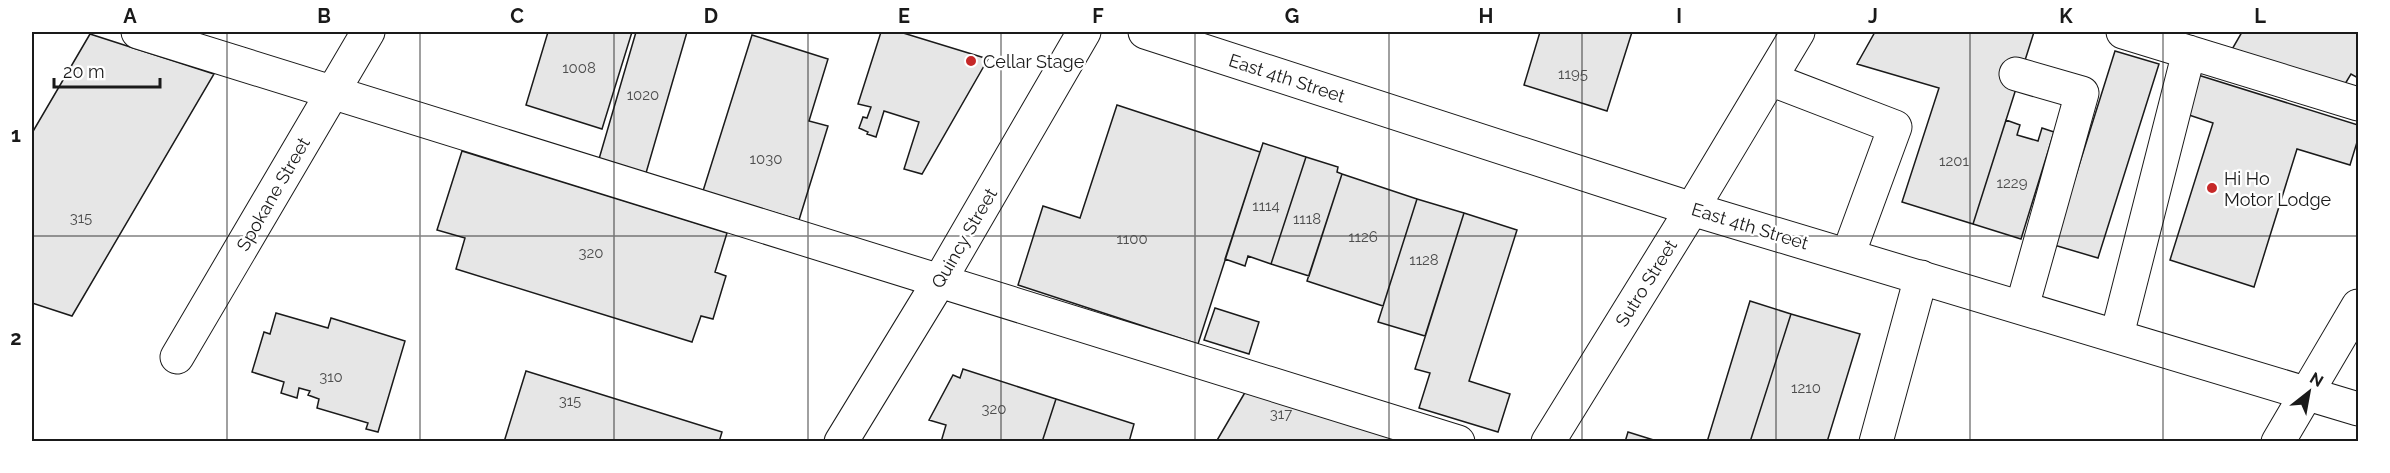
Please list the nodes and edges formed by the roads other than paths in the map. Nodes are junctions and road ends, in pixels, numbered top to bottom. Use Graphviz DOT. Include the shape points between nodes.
graph roads {
  1 [pos="138,32"];
  2 [pos="368,32"];
  3 [pos="1084,32"];
  4 [pos="1145,32"];
  5 [pos="1798,32"];
  6 [pos="2123,32"];
  7 [pos="2158,37"];
  8 [pos="2189,52"];
  9 [pos="2016,74"];
  10 [pos="1770,79"];
  11 [pos="333,92"];
  12 [pos="2358,104"];
  13 [pos="1692,209"];
  14 [pos="1848,255"];
  15 [pos="1921,277"];
  16 [pos="940,280"];
  17 [pos="2358,306"];
  18 [pos="2022,307"];
  19 [pos="2117,336"];
  20 [pos="177,357"];
  21 [pos="2307,393"];
  22 [pos="2358,409"];
  23 [pos="841,441"];
  24 [pos="1458,441"];
  25 [pos="1548,441"];
  26 [pos="1876,441"];
  27 [pos="2278,441"];
  1 -- 11 [label="street"];
  2 -- 11 [label="street, Spokane Street"];
  3 -- 16 [label="street, Quincy Street"];
  4 -- 13 [label="street, East 4th Street"];
  5 -- 10 [label="street, Sutro Street"];
  6 -- 7 [label="street"];
  7 -- 8 [label="street"];
  8 -- 12 [label="street"];
  8 -- 19 [label="street"];
  9 -- 18 [label="street" via="2082,93"];
  10 -- 13 [label="street, Sutro Street"];
  10 -- 14 [label="street" via="1895,127"];
  11 -- 16 [label="street"];
  11 -- 20 [label="street, Spokane Street"];
  13 -- 14 [label="street, East 4th Street"];
  13 -- 25 [label="street, Sutro Street"];
  14 -- 15 [label="street, East 4th Street"];
  15 -- 18 [label="street, East 4th Street"];
  15 -- 26 [label="street"];
  16 -- 23 [label="street, Quincy Street"];
  16 -- 24 [label="street"];
  17 -- 21 [label="street"];
  18 -- 19 [label="street, East 4th Street"];
  19 -- 21 [label="street, East 4th Street"];
  21 -- 22 [label="street, East 4th Street"];
  21 -- 27 [label="street"];
}
